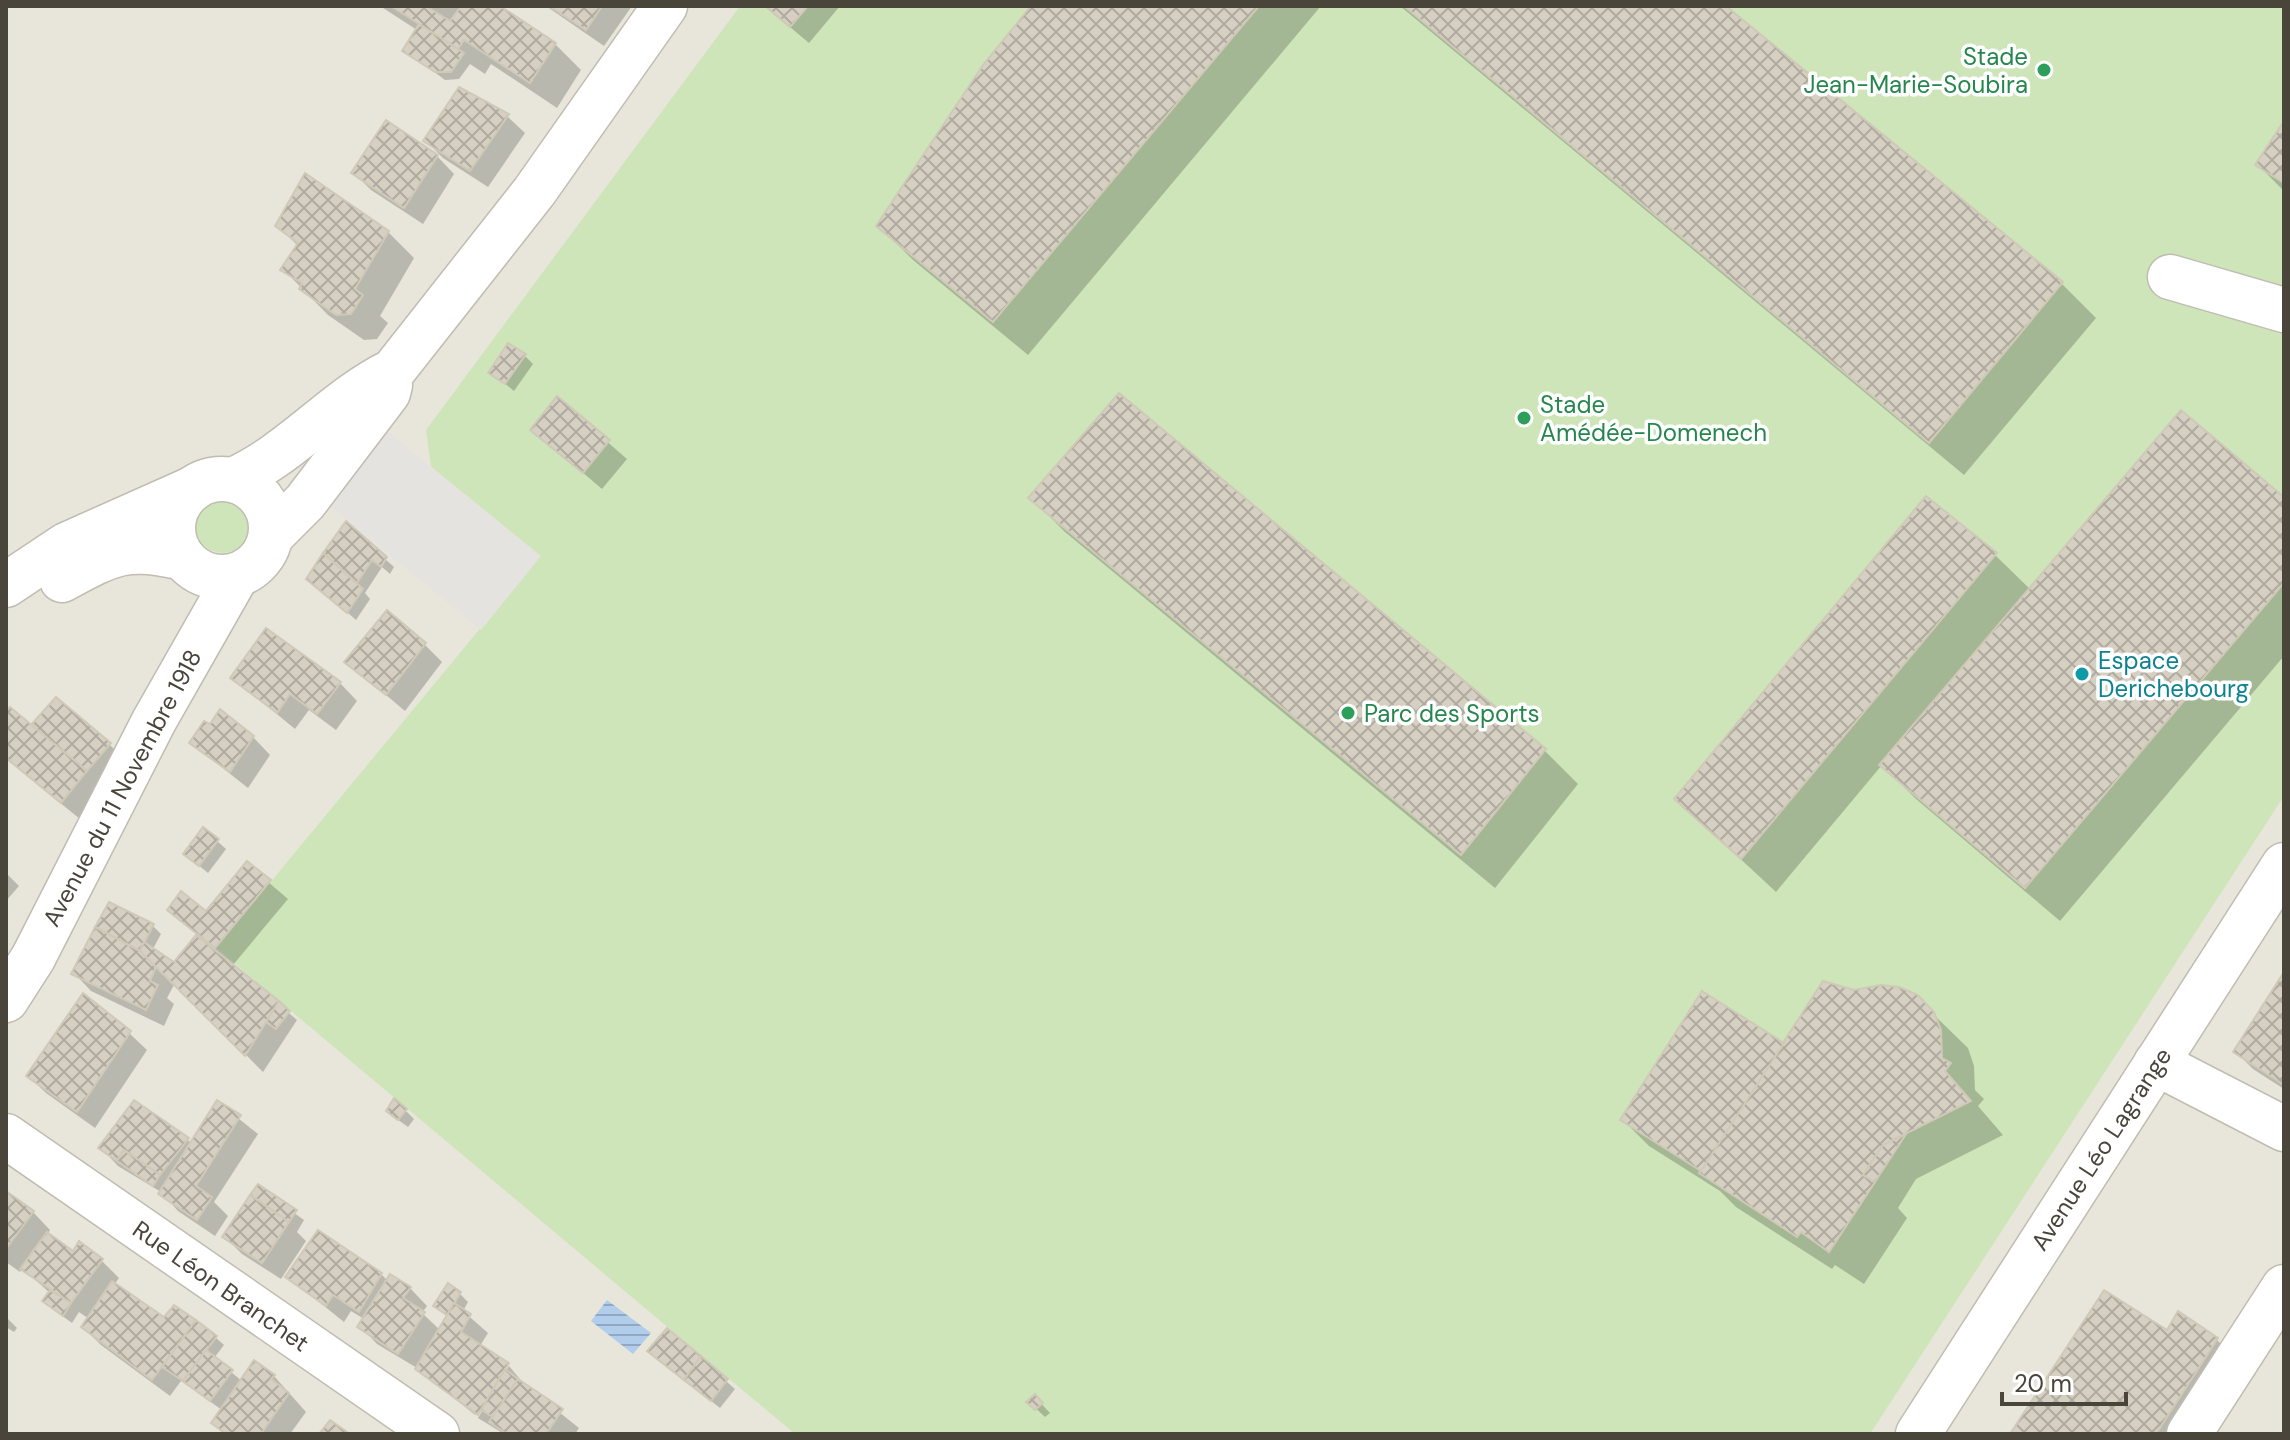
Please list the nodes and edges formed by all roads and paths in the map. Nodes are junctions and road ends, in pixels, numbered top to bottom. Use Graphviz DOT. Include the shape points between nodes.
graph roads {
  1 [pos="665,6"];
  2 [pos="2170,277"];
  3 [pos="2284,310"];
  4 [pos="393,371"];
  5 [pos="214,484"];
  6 [pos="271,536"];
  7 [pos="183,558"];
  8 [pos="237,575"];
  9 [pos="6,585"];
  10 [pos="6,615"];
  11 [pos="2284,865"];
  12 [pos="6,1000"];
  13 [pos="2156,1063"];
  14 [pos="2284,1129"];
  15 [pos="6,1136"];
  16 [pos="2284,1287"];
  17 [pos="437,1434"];
  18 [pos="1918,1434"];
  19 [pos="2189,1434"];
  1 -- 4 [label="street" via="534,192"];
  2 -- 3 [label="street"];
  4 -- 5 [label="street" via="370,382 265,465"];
  4 -- 6 [label="street" via="388,393 305,502"];
  5 -- 6 [label="street" via="259,495 271,521"];
  5 -- 7 [label="street" via="175,513 176,544"];
  5 -- 9 [label="street" via="66,545"];
  6 -- 8 [label="street" via="260,560"];
  7 -- 8 [label="street" via="207,575"];
  7 -- 10 [label="street" via="131,549 104,558"];
  8 -- 12 [label="street, Avenue du 11 Novembre 1918"];
  11 -- 13 [label="street, Avenue Léo Lagrange"];
  13 -- 14 [label="street"];
  13 -- 18 [label="street, Avenue Léo Lagrange"];
  15 -- 17 [label="street, Rue Léon Branchet"];
  16 -- 19 [label="street"];
}
